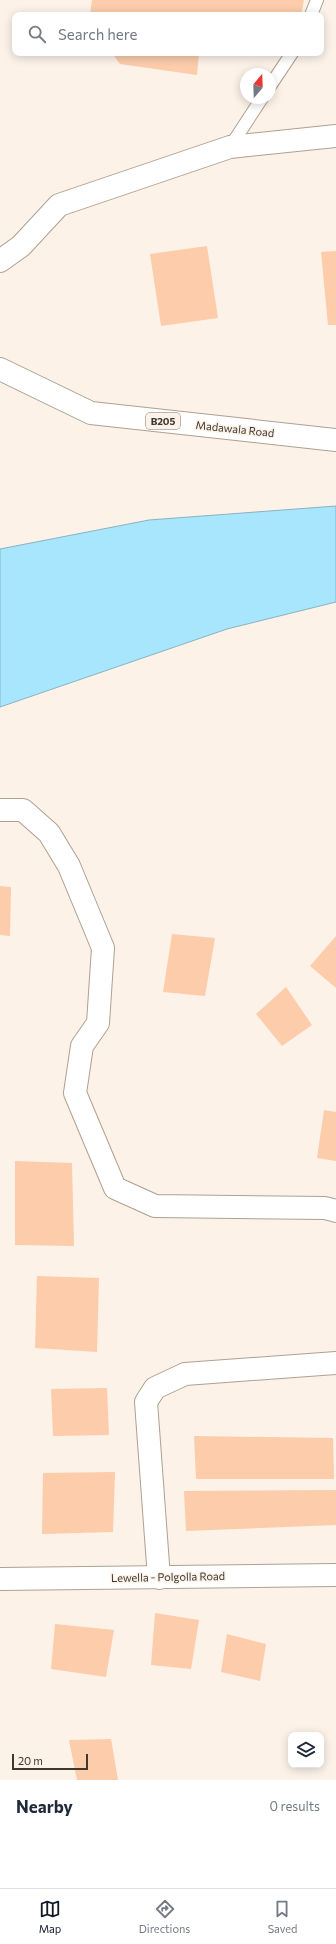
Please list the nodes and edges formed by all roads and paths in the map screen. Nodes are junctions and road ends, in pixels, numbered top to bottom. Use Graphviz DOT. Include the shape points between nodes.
graph roads {
  1 [pos="317,0"];
  2 [pos="312,12"];
  3 [pos="290,56"];
  4 [pos="276,77"];
  5 [pos="258,104"];
  6 [pos="336,136"];
  7 [pos="230,147"];
  8 [pos="0,261"];
  9 [pos="0,369"];
  10 [pos="336,440"];
  11 [pos="0,810"];
  12 [pos="336,1211"];
  13 [pos="336,1363"];
  14 [pos="336,1575"];
  15 [pos="159,1578"];
  16 [pos="0,1579"];
  1 -- 2 [label="lane"];
  3 -- 4 [label="lane"];
  5 -- 7 [label="lane"];
  6 -- 7 [label="street"];
  7 -- 8 [label="street" via="59,205 21,246"];
  9 -- 10 [label="street, Madawala Road / B205" via="91,413"];
  11 -- 12 [label="street" via="23,810 49,833 68,866 103,948 98,1023 82,1046 76,1093 115,1188 155,1206 325,1208"];
  13 -- 15 [label="street" via="185,1374 155,1388 146,1402"];
  14 -- 15 [label="street, Lewella - Polgolla Road"];
  15 -- 16 [label="street, Lewella - Polgolla Road"];
}
